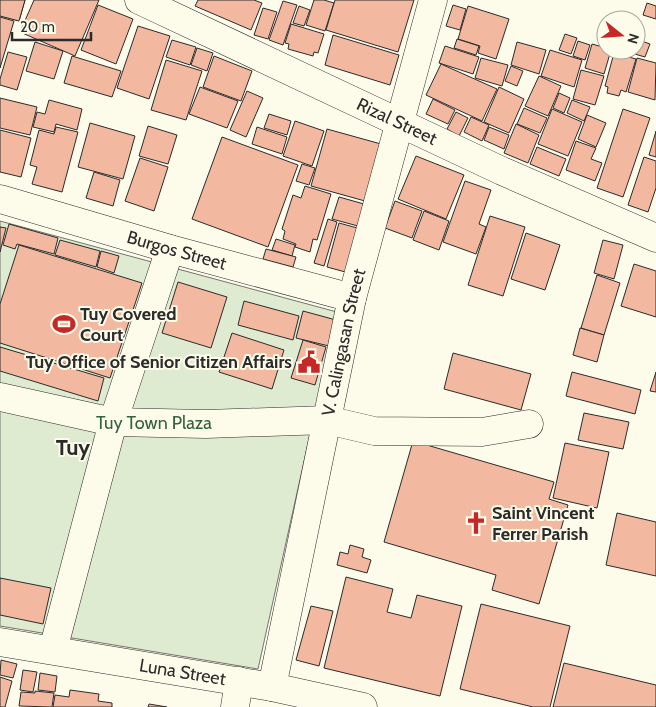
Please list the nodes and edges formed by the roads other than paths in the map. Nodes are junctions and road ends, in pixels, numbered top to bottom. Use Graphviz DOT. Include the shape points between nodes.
graph roads {
  1 [pos="139,0"];
  2 [pos="433,0"];
  3 [pos="399,123"];
  4 [pos="0,199"];
  5 [pos="656,238"];
  6 [pos="170,249"];
  7 [pos="352,298"];
  8 [pos="0,397"];
  9 [pos="327,420"];
  10 [pos="113,422"];
  11 [pos="529,424"];
  12 [pos="0,642"];
  13 [pos="53,650"];
  14 [pos="272,687"];
  15 [pos="237,694"];
  16 [pos="348,705"];
  1 -- 3 [label="street, Rizal Street"];
  2 -- 3 [label="street, V. Calingasan Street"];
  3 -- 5 [label="street, Rizal Street"];
  3 -- 7 [label="street, V. Calingasan Street"];
  4 -- 6 [label="street, Burgos Street"];
  6 -- 7 [label="street, Burgos Street"];
  6 -- 10 [label="street"];
  7 -- 9 [label="street, V. Calingasan Street"];
  8 -- 10 [label="street"];
  9 -- 10 [label="street" via="206,424"];
  9 -- 11 [label="street" via="374,430 482,432"];
  9 -- 14 [label="street, V. Calingasan Street"];
  10 -- 13 [label="street"];
  12 -- 13 [label="street, Luna Street"];
  13 -- 15 [label="street, Luna Street"];
  14 -- 15 [label="street, Luna Street"];
  14 -- 16 [label="street, Luna Street"];
}
